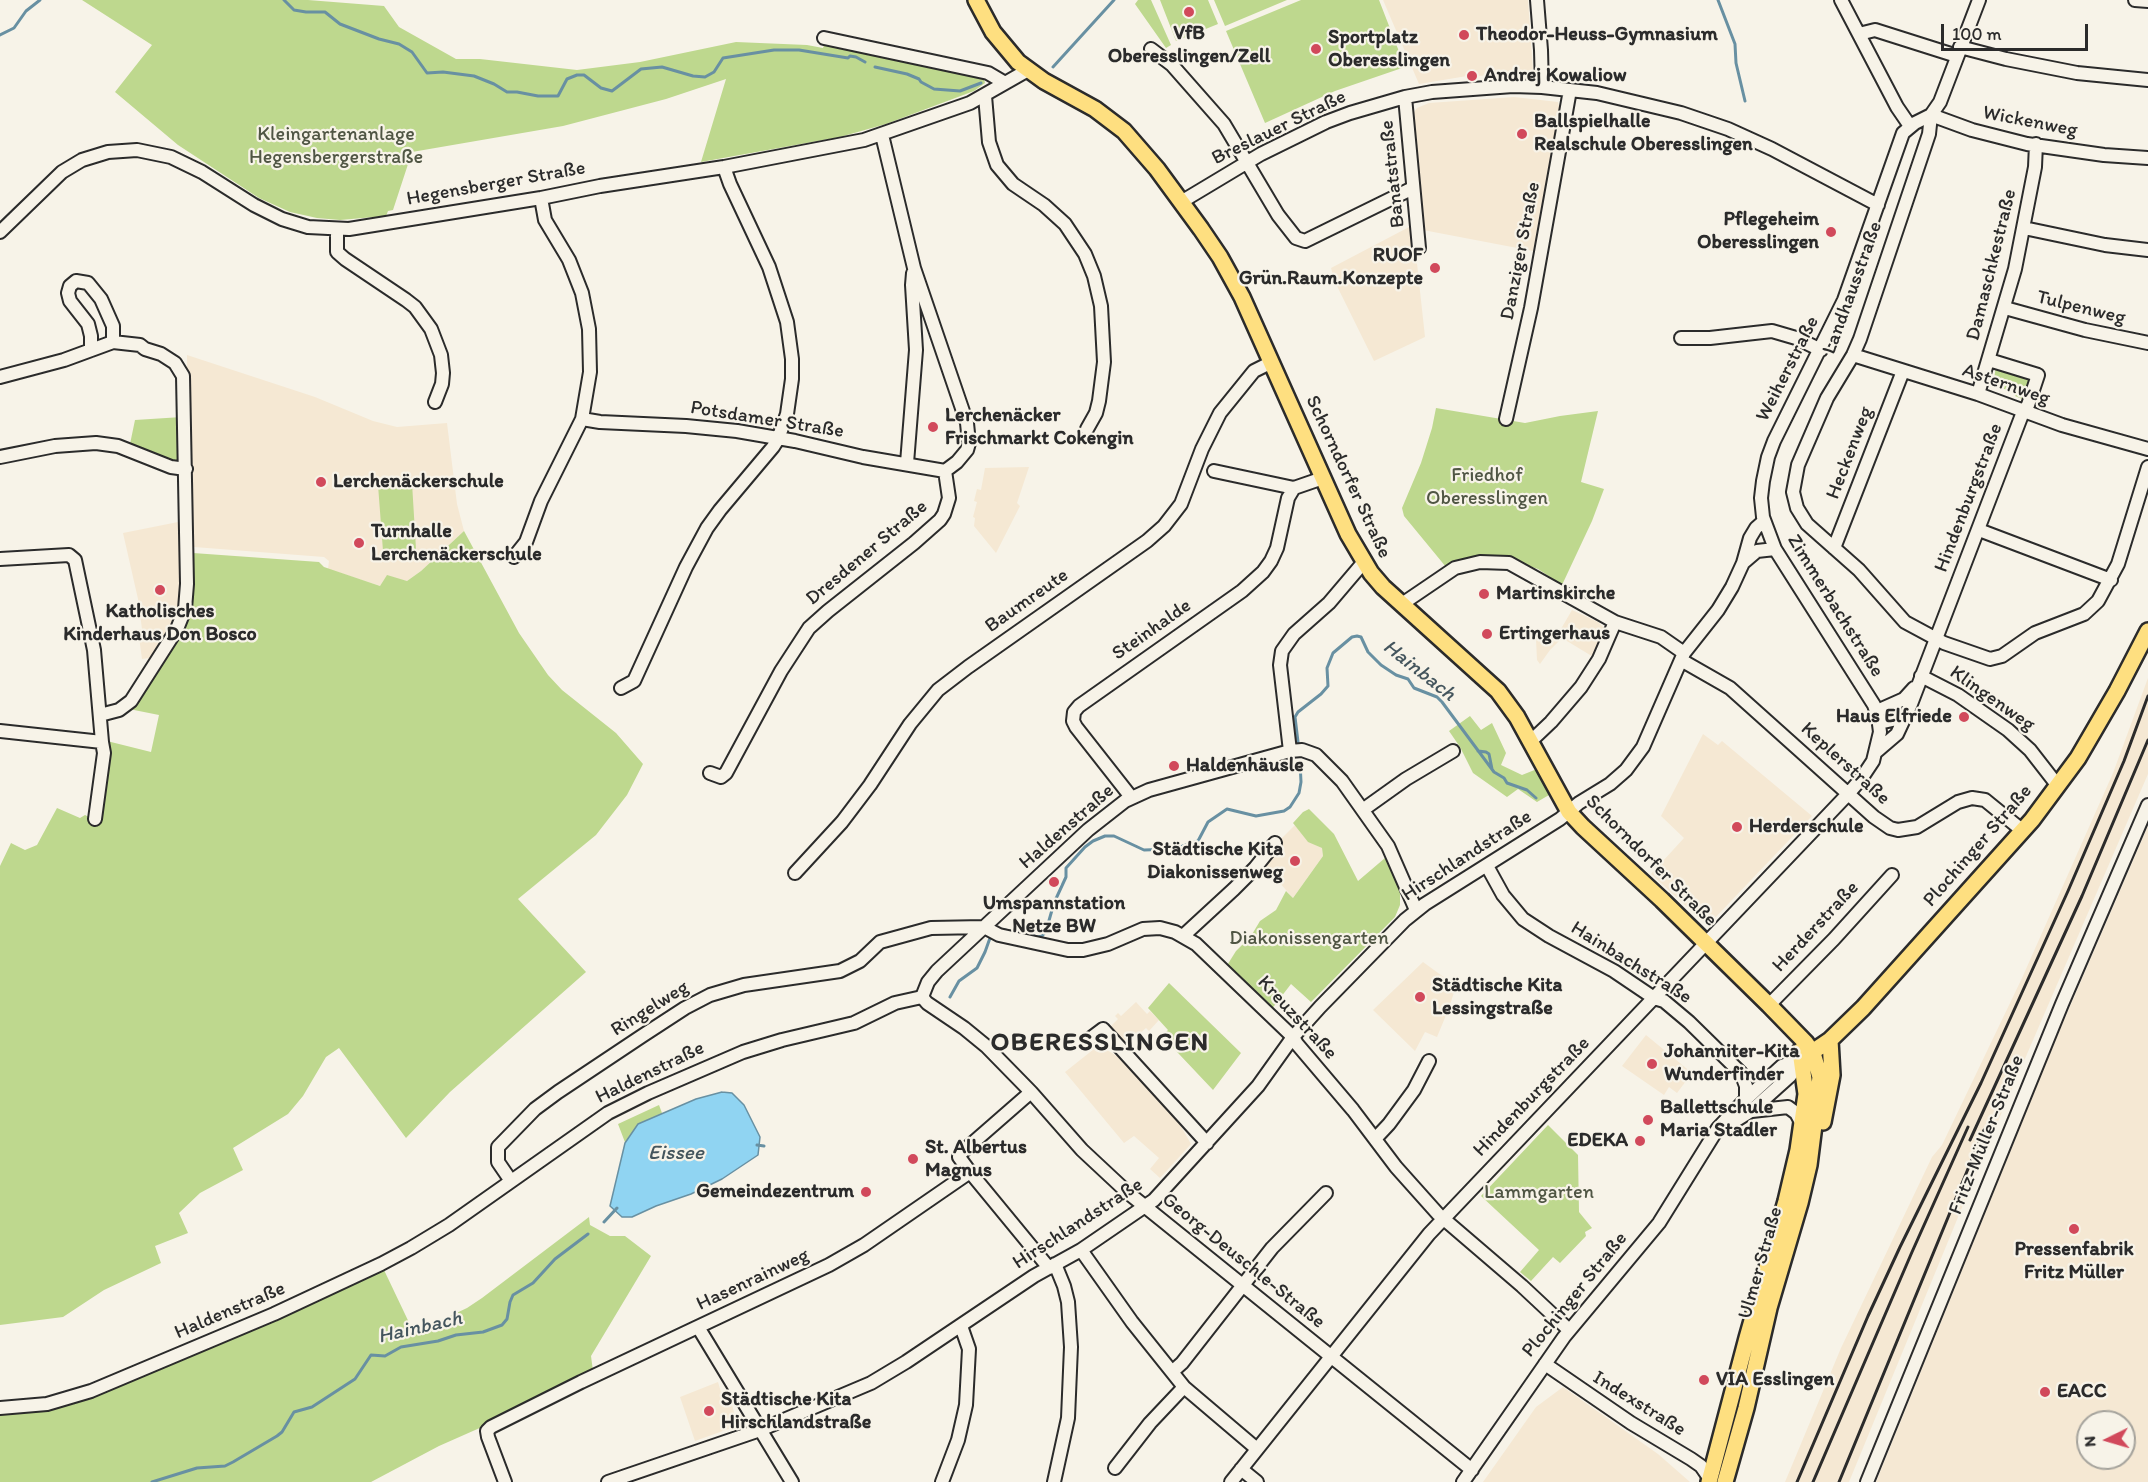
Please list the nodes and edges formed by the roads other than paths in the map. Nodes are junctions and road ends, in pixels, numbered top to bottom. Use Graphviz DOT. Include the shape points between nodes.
graph roads {
  1 [pos="975,0"];
  2 [pos="1536,0"];
  3 [pos="1841,0"];
  4 [pos="1979,0"];
  5 [pos="2135,0"];
  6 [pos="2148,1"];
  7 [pos="1859,34"];
  8 [pos="824,38"];
  9 [pos="1152,49"];
  10 [pos="1959,51"];
  11 [pos="1028,69"];
  12 [pos="2148,80"];
  13 [pos="1005,83"];
  14 [pos="1542,87"];
  15 [pos="1570,90"];
  16 [pos="985,96"];
  17 [pos="1405,97"];
  18 [pos="1931,115"];
  19 [pos="1910,126"];
  20 [pos="882,135"];
  21 [pos="2036,144"];
  22 [pos="2148,158"];
  23 [pos="1248,162"];
  24 [pos="724,167"];
  25 [pos="1413,188"];
  26 [pos="541,198"];
  27 [pos="1181,202"];
  28 [pos="1878,206"];
  29 [pos="2024,228"];
  30 [pos="336,230"];
  31 [pos="0,232"];
  32 [pos="1419,248"];
  33 [pos="2148,250"];
  34 [pos="914,268"];
  35 [pos="926,301"];
  36 [pos="2005,308"];
  37 [pos="1681,339"];
  38 [pos="113,342"];
  39 [pos="2148,343"];
  40 [pos="91,350"];
  41 [pos="916,350"];
  42 [pos="1821,350"];
  43 [pos="1853,355"];
  44 [pos="1989,360"];
  45 [pos="1272,362"];
  46 [pos="1903,371"];
  47 [pos="0,377"];
  48 [pos="1978,394"];
  49 [pos="435,402"];
  50 [pos="2023,411"];
  51 [pos="582,418"];
  52 [pos="1506,418"];
  53 [pos="1087,429"];
  54 [pos="778,439"];
  55 [pos="2148,449"];
  56 [pos="0,458"];
  57 [pos="907,463"];
  58 [pos="2148,467"];
  59 [pos="186,469"];
  60 [pos="945,471"];
  61 [pos="1214,471"];
  62 [pos="1323,478"];
  63 [pos="1294,488"];
  64 [pos="1764,521"];
  65 [pos="1979,530"];
  66 [pos="1834,548"];
  67 [pos="1775,549"];
  68 [pos="514,557"];
  69 [pos="0,559"];
  70 [pos="1363,563"];
  71 [pos="1743,563"];
  72 [pos="2111,580"];
  73 [pos="1402,604"];
  74 [pos="1615,622"];
  75 [pos="2148,631"];
  76 [pos="1936,639"];
  77 [pos="1683,657"];
  78 [pos="1920,679"];
  79 [pos="621,688"];
  80 [pos="100,715"];
  81 [pos="1878,717"];
  82 [pos="1906,717"];
  83 [pos="0,731"];
  84 [pos="1531,741"];
  85 [pos="102,742"];
  86 [pos="1290,751"];
  87 [pos="1453,751"];
  88 [pos="1876,752"];
  89 [pos="710,773"];
  90 [pos="2058,786"];
  91 [pos="1848,794"];
  92 [pos="1131,797"];
  93 [pos="2148,805"];
  94 [pos="1364,809"];
  95 [pos="1569,812"];
  96 [pos="95,819"];
  97 [pos="2023,831"];
  98 [pos="1275,843"];
  99 [pos="1489,870"];
  100 [pos="795,873"];
  101 [pos="1892,875"];
  102 [pos="1416,910"];
  103 [pos="984,927"];
  104 [pos="1183,936"];
  105 [pos="880,942"];
  106 [pos="1704,943"];
  107 [pos="922,997"];
  108 [pos="1654,998"];
  109 [pos="1769,1005"];
  110 [pos="1293,1037"];
  111 [pos="1091,1038"];
  112 [pos="1830,1040"];
  113 [pos="1808,1056"];
  114 [pos="1429,1060"];
  115 [pos="1031,1092"];
  116 [pos="1746,1099"];
  117 [pos="1751,1111"];
  118 [pos="1802,1125"];
  119 [pos="1716,1132"];
  120 [pos="1375,1139"];
  121 [pos="1207,1143"];
  122 [pos="1809,1165"];
  123 [pos="970,1172"];
  124 [pos="511,1181"];
  125 [pos="1326,1193"];
  126 [pos="1145,1206"];
  127 [pos="1443,1219"];
  128 [pos="1081,1250"];
  129 [pos="1052,1266"];
  130 [pos="1242,1286"];
  131 [pos="961,1326"];
  132 [pos="698,1328"];
  133 [pos="1569,1330"];
  134 [pos="1330,1357"];
  135 [pos="1545,1364"];
  136 [pos="1173,1371"];
  137 [pos="1184,1387"];
  138 [pos="0,1408"];
  139 [pos="760,1430"];
  140 [pos="1257,1449"];
  141 [pos="1115,1468"];
  142 [pos="1241,1469"];
  143 [pos="1472,1470"];
  144 [pos="1716,1481"];
  145 [pos="505,1482"];
  146 [pos="608,1482"];
  147 [pos="792,1482"];
  148 [pos="942,1482"];
  149 [pos="1054,1482"];
  150 [pos="1231,1482"];
  151 [pos="1257,1482"];
  152 [pos="1463,1482"];
  153 [pos="1867,1482"];
  1 -- 11 [label="main road, Schorndorfer Straße" via="1001,44"];
  2 -- 14 [label="street"];
  3 -- 7 [label="street"];
  4 -- 10 [label="street, Landhausstraße"];
  5 -- 6 [label="street"];
  7 -- 10 [label="street" via="1882,31"];
  7 -- 19 [label="street"];
  8 -- 13 [label="street" via="988,73"];
  9 -- 23 [label="street" via="1172,65 1216,115"];
  10 -- 12 [label="street" via="2077,73"];
  10 -- 18 [label="street, Landhausstraße" via="1940,102"];
  11 -- 13 [label="street, Hegensberger Straße"];
  11 -- 27 [label="main road, Schorndorfer Straße" via="1116,124 1140,148"];
  13 -- 16 [label="street, Hegensberger Straße"];
  14 -- 15 [label="street, Breslauer Straße"];
  14 -- 17 [label="street, Breslauer Straße" via="1471,88"];
  15 -- 28 [label="street, Breslauer Straße" via="1621,98 1728,129 1799,162"];
  15 -- 52 [label="street, Danziger Straße"];
  16 -- 20 [label="street, Hegensberger Straße"];
  16 -- 53 [label="street" via="989,142 997,165 1013,184 1065,224 1094,276 1102,315 1104,362 1096,413"];
  17 -- 23 [label="street, Breslauer Straße" via="1326,122"];
  17 -- 25 [label="street, Banatstraße"];
  18 -- 19 [label="street"];
  18 -- 21 [label="street, Wickenweg" via="1989,135"];
  18 -- 43 [label="street, Landhausstraße" via="1929,134"];
  19 -- 28 [label="street, Weiherstraße" via="1903,133"];
  20 -- 24 [label="street, Hegensberger Straße"];
  20 -- 34 [label="street"];
  21 -- 22 [label="street, Wickenweg"];
  21 -- 29 [label="street, Damaschkestraße"];
  23 -- 25 [label="street" via="1278,215 1296,238 1305,241"];
  23 -- 27 [label="street, Breslauer Straße"];
  24 -- 26 [label="street, Hegensberger Straße"];
  24 -- 54 [label="street" via="769,267 791,339 790,399"];
  25 -- 32 [label="street, Banatstraße"];
  26 -- 30 [label="street, Hegensberger Straße"];
  26 -- 51 [label="street" via="545,220 576,277 588,318 590,372"];
  27 -- 45 [label="main road, Schorndorfer Straße" via="1232,278"];
  28 -- 42 [label="street, Weiherstraße" via="1845,300"];
  29 -- 33 [label="street"];
  29 -- 36 [label="street, Damaschkestraße"];
  30 -- 31 [label="street, Hegensberger Straße" via="282,219 182,162 129,150 98,154 69,167"];
  30 -- 49 [label="street" via="337,252 415,307 431,328 443,373"];
  34 -- 35 [label="street"];
  34 -- 41 [label="street"];
  35 -- 41 [label="street"];
  35 -- 60 [label="street" via="969,433 963,456"];
  36 -- 39 [label="street, Tulpenweg"];
  36 -- 44 [label="street, Damaschkestraße"];
  37 -- 42 [label="street" via="1772,331"];
  38 -- 40 [label="street"];
  38 -- 40 [label="street" via="113,326 101,299 88,283 76,281 68,293 89,328"];
  38 -- 59 [label="street" via="140,345 171,359 179,367 183,376"];
  40 -- 47 [label="street"];
  41 -- 57 [label="street"];
  42 -- 64 [label="street, Weiherstraße" via="1768,457 1761,498"];
  43 -- 46 [label="street, Asternweg"];
  43 -- 66 [label="street, Landhausstraße" via="1827,398 1793,483 1794,500 1801,516"];
  44 -- 48 [label="street, Damaschkestraße"];
  44 -- 50 [label="street, Hindenburgstraße" via="2038,375"];
  45 -- 62 [label="main road, Schorndorfer Straße"];
  45 -- 100 [label="street, Baumreute" via="1254,371 1220,413 1188,490 1169,521 1147,541 938,690 842,822"];
  46 -- 48 [label="street, Asternweg"];
  46 -- 66 [label="street, Heckenweg"];
  48 -- 50 [label="street, Asternweg"];
  50 -- 55 [label="street, Asternweg"];
  50 -- 65 [label="street, Hindenburgstraße"];
  51 -- 54 [label="street, Potsdamer Straße" via="712,428"];
  51 -- 68 [label="street" via="541,501 526,542"];
  54 -- 57 [label="street, Potsdamer Straße"];
  54 -- 79 [label="street" via="708,528 634,681"];
  56 -- 59 [label="street" via="56,446 96,443 118,446"];
  57 -- 60 [label="street, Potsdamer Straße"];
  58 -- 72 [label="street, Landhausstraße"];
  59 -- 80 [label="street" via="187,584 182,619 128,704"];
  60 -- 89 [label="street, Dresdener Straße" via="949,498 940,520 809,628 781,671 726,774 721,777"];
  61 -- 63 [label="street"];
  62 -- 63 [label="street"];
  62 -- 70 [label="main road, Schorndorfer Straße"];
  63 -- 92 [label="street, Steinhalde" via="1288,498 1277,548 1263,573 1074,712 1076,728"];
  64 -- 67 [label="street, Zimmerbachstraße"];
  64 -- 71 [label="street" via="1750,538"];
  65 -- 72 [label="street"];
  65 -- 76 [label="street, Hindenburgstraße"];
  66 -- 76 [label="street, Landhausstraße" via="1866,577 1900,618"];
  67 -- 71 [label="street" via="1757,551"];
  67 -- 81 [label="street, Zimmerbachstraße" via="1872,699"];
  69 -- 80 [label="street" via="69,555 74,558 94,650"];
  70 -- 73 [label="main road, Schorndorfer Straße"];
  70 -- 86 [label="street" via="1282,651 1280,665"];
  71 -- 77 [label="street" via="1723,603"];
  72 -- 76 [label="street, Landhausstraße" via="2090,610 2035,633 1995,658 1985,658"];
  73 -- 74 [label="street, Keplerstraße" via="1455,568 1498,562 1516,565"];
  73 -- 84 [label="main road, Schorndorfer Straße" via="1498,691"];
  74 -- 77 [label="street, Keplerstraße" via="1661,637"];
  74 -- 84 [label="street" via="1581,687"];
  75 -- 90 [label="main road, Plochinger Straße" via="2100,722"];
  76 -- 78 [label="street, Hindenburgstraße"];
  77 -- 91 [label="street, Keplerstraße" via="1730,688"];
  77 -- 95 [label="street" via="1638,754 1610,784"];
  78 -- 81 [label="street, Hindenburgstraße" via="1904,699"];
  78 -- 82 [label="street, Hindenburgstraße"];
  78 -- 90 [label="street, Klingenweg" via="1959,694 2008,730 2030,750"];
  80 -- 85 [label="street"];
  81 -- 82 [label="street"];
  81 -- 88 [label="street, Hindenburgstraße"];
  82 -- 88 [label="street, Hindenburgstraße" via="1893,739"];
  83 -- 85 [label="street"];
  84 -- 95 [label="main road, Schorndorfer Straße"];
  85 -- 96 [label="street" via="104,757"];
  86 -- 92 [label="street, Haldenstraße"];
  86 -- 94 [label="street" via="1316,755"];
  87 -- 94 [label="street"];
  88 -- 91 [label="street, Hindenburgstraße" via="1867,771"];
  90 -- 97 [label="main road, Plochinger Straße"];
  91 -- 97 [label="street, Keplerstraße" via="1882,824 1898,830 1917,827 1972,798 1985,800"];
  91 -- 106 [label="street, Hindenburgstraße"];
  92 -- 103 [label="street, Haldenstraße" via="1088,830"];
  93 -- 153 [label="street, Fritz-Müller-Straße" via="2062,1004"];
  94 -- 102 [label="street" via="1391,852"];
  95 -- 99 [label="street, Hirschlandstraße"];
  95 -- 106 [label="main road, Schorndorfer Straße"];
  97 -- 112 [label="main road, Plochinger Straße"];
  98 -- 104 [label="street" via="1255,868"];
  99 -- 102 [label="street, Hirschlandstraße"];
  99 -- 108 [label="street, Hainbachstraße" via="1523,919"];
  101 -- 109 [label="street, Herderstraße"];
  102 -- 110 [label="street, Hirschlandstraße"];
  103 -- 104 [label="street, Kreuzstraße" via="999,935 1068,950 1096,948 1154,927"];
  103 -- 105 [label="street, Kreuzstraße" via="931,928"];
  103 -- 107 [label="street, Haldenstraße" via="937,971"];
  104 -- 110 [label="street, Kreuzstraße" via="1213,959"];
  105 -- 124 [label="street, Ringelweg" via="860,961 840,971 728,989 698,1001 651,1030 544,1101 501,1143 497,1157"];
  106 -- 108 [label="street, Hindenburgstraße"];
  106 -- 109 [label="main road, Schorndorfer Straße"];
  107 -- 115 [label="street, Georg-Deuschle-Straße" via="975,1036"];
  107 -- 124 [label="street, Haldenstraße" via="896,1003 854,1023 743,1052 670,1082 608,1113"];
  108 -- 116 [label="street, Hainbachstraße" via="1664,1001 1689,1022 1741,1073"];
  108 -- 127 [label="street, Hindenburgstraße"];
  109 -- 113 [label="main road, Schorndorfer Straße" via="1792,1030"];
  110 -- 120 [label="street, Kreuzstraße"];
  110 -- 121 [label="street, Hirschlandstraße"];
  111 -- 121 [label="street" via="1103,1029"];
  112 -- 113 [label="main road, Plochinger Straße"];
  112 -- 122 [label="main road" via="1832,1075 1828,1101"];
  113 -- 116 [label="street, Plochinger Straße" via="1782,1066"];
  113 -- 117 [label="street, Plochinger Straße"];
  113 -- 118 [label="main road, Ulmer Straße"];
  113 -- 122 [label="main road, Ulmer Straße" via="1820,1077"];
  114 -- 120 [label="street" via="1414,1090"];
  115 -- 123 [label="street" via="960,1154"];
  115 -- 126 [label="street, Georg-Deuschle-Straße" via="1092,1159"];
  116 -- 119 [label="street, Plochinger Straße"];
  117 -- 118 [label="street" via="1788,1107"];
  117 -- 119 [label="street, Plochinger Straße"];
  118 -- 144 [label="main road, Ulmer Straße" via="1788,1193 1715,1461"];
  119 -- 133 [label="street, Plochinger Straße" via="1652,1234"];
  120 -- 127 [label="street, Kreuzstraße"];
  121 -- 126 [label="street, Hirschlandstraße"];
  122 -- 144 [label="main road, Ulmer Straße" via="1746,1408"];
  123 -- 129 [label="street"];
  123 -- 132 [label="street, Hasenrainweg" via="847,1255"];
  124 -- 138 [label="street, Haldenstraße" via="449,1225 381,1264 274,1314 98,1389 47,1404"];
  125 -- 130 [label="street" via="1272,1248"];
  126 -- 128 [label="street, Hirschlandstraße"];
  126 -- 130 [label="street, Georg-Deuschle-Straße"];
  127 -- 133 [label="street, Kreuzstraße"];
  127 -- 134 [label="street, Hindenburgstraße"];
  128 -- 129 [label="street, Hirschlandstraße"];
  128 -- 136 [label="street" via="1145,1340"];
  129 -- 131 [label="street, Hirschlandstraße"];
  129 -- 149 [label="street" via="1068,1302 1071,1347 1068,1418"];
  130 -- 134 [label="street, Georg-Deuschle-Straße"];
  130 -- 136 [label="street"];
  131 -- 139 [label="street, Hirschlandstraße" via="871,1383"];
  131 -- 148 [label="street" via="969,1349 967,1396 958,1440"];
  132 -- 139 [label="street"];
  132 -- 145 [label="street, Hasenrainweg" via="490,1426 488,1437"];
  133 -- 135 [label="street, Plochinger Straße"];
  134 -- 140 [label="street, Hindenburgstraße"];
  134 -- 143 [label="street, Georg-Deuschle-Straße"];
  135 -- 143 [label="street, Plochinger Straße"];
  135 -- 144 [label="street, Indexstraße" via="1691,1459"];
  136 -- 137 [label="street"];
  137 -- 140 [label="street"];
  137 -- 141 [label="street"];
  139 -- 146 [label="street, Hirschlandstraße"];
  139 -- 147 [label="street"];
  140 -- 142 [label="street, Hindenburgstraße"];
  142 -- 150 [label="street, Hindenburgstraße"];
  142 -- 151 [label="street"];
  143 -- 152 [label="street, Plochinger Straße"];
}
